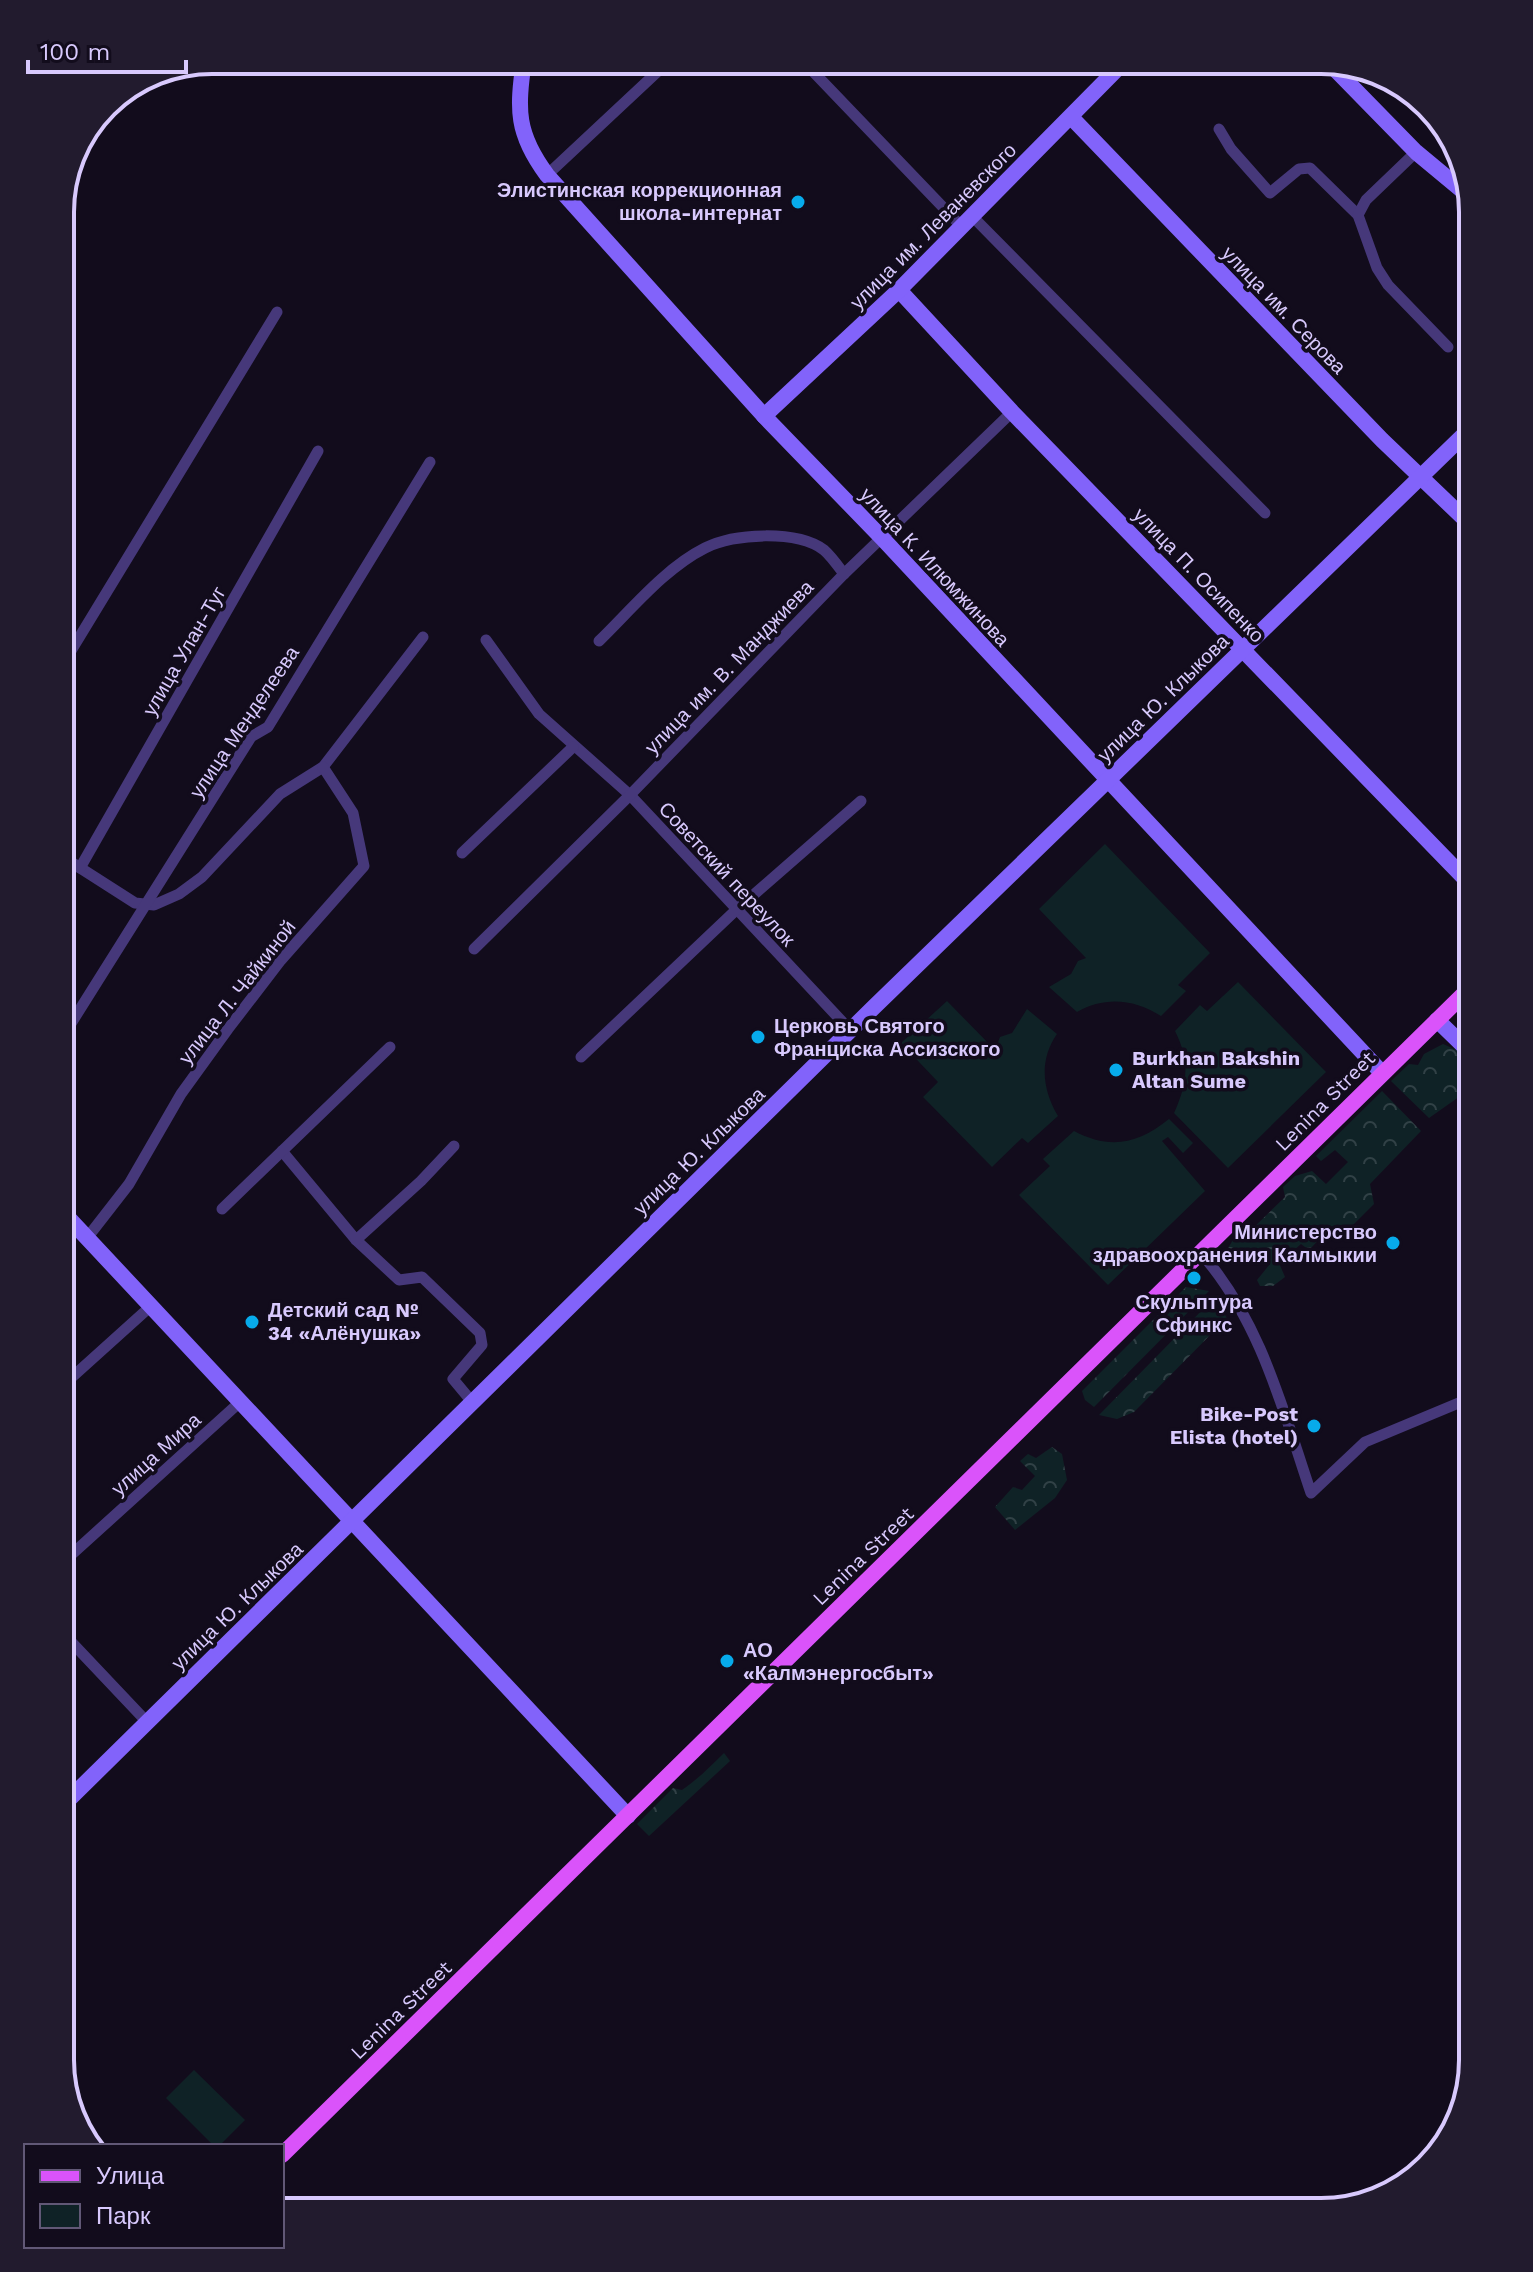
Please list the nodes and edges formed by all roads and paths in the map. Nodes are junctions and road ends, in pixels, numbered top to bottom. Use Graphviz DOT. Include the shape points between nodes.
graph roads {
  1 [pos="522,74"];
  2 [pos="655,74"];
  3 [pos="816,74"];
  4 [pos="1112,74"];
  5 [pos="1342,76"];
  6 [pos="1071,117"];
  7 [pos="1219,129"];
  8 [pos="1416,152"];
  9 [pos="547,175"];
  10 [pos="1455,180"];
  11 [pos="1358,215"];
  12 [pos="967,221"];
  13 [pos="899,290"];
  14 [pos="277,312"];
  15 [pos="1448,347"];
  16 [pos="1012,412"];
  17 [pos="764,416"];
  18 [pos="1459,439"];
  19 [pos="318,451"];
  20 [pos="430,462"];
  21 [pos="1422,474"];
  22 [pos="1459,512"];
  23 [pos="1265,513"];
  24 [pos="883,539"];
  25 [pos="844,574"];
  26 [pos="423,637"];
  27 [pos="486,640"];
  28 [pos="599,641"];
  29 [pos="74,646"];
  30 [pos="1244,648"];
  31 [pos="573,747"];
  32 [pos="323,767"];
  33 [pos="1106,780"];
  34 [pos="630,795"];
  35 [pos="861,801"];
  36 [pos="462,853"];
  37 [pos="74,864"];
  38 [pos="80,868"];
  39 [pos="1459,872"];
  40 [pos="147,903"];
  41 [pos="735,911"];
  42 [pos="474,949"];
  43 [pos="1459,999"];
  44 [pos="74,1019"];
  45 [pos="1437,1020"];
  46 [pos="850,1030"];
  47 [pos="1459,1041"];
  48 [pos="390,1047"];
  49 [pos="581,1057"];
  50 [pos="1382,1073"];
  51 [pos="454,1146"];
  52 [pos="282,1151"];
  53 [pos="222,1209"];
  54 [pos="74,1224"];
  55 [pos="87,1238"];
  56 [pos="356,1240"];
  57 [pos="1200,1252"];
  58 [pos="151,1306"];
  59 [pos="74,1375"];
  60 [pos="240,1402"];
  61 [pos="473,1403"];
  62 [pos="1459,1403"];
  63 [pos="352,1522"];
  64 [pos="74,1552"];
  65 [pos="74,1645"];
  66 [pos="147,1722"];
  67 [pos="74,1794"];
  68 [pos="628,1816"];
  69 [pos="284,2153"];
  1 -- 9 [label="main road, улица К. Илюмжинова" via="520,126"];
  2 -- 9 [label="street"];
  3 -- 12 [label="street"];
  4 -- 6 [label="main road, улица им. Леваневского"];
  5 -- 8 [label="main road"];
  6 -- 12 [label="main road, улица им. Леваневского"];
  6 -- 21 [label="main road, улица им. Серова" via="1382,440"];
  7 -- 11 [label="street" via="1270,193 1299,169 1310,168"];
  8 -- 10 [label="main road"];
  8 -- 11 [label="street" via="1366,200"];
  9 -- 17 [label="main road, улица К. Илюмжинова"];
  11 -- 15 [label="street" via="1388,285"];
  12 -- 13 [label="main road, улица им. Леваневского"];
  12 -- 23 [label="street"];
  13 -- 16 [label="main road, улица П. Осипенко"];
  13 -- 17 [label="main road, улица им. Леваневского"];
  14 -- 29 [label="street"];
  16 -- 24 [label="street, улица им. В. Манджиева"];
  16 -- 30 [label="main road, улица П. Осипенко"];
  17 -- 24 [label="main road, улица К. Илюмжинова"];
  18 -- 21 [label="main road, улица Ю. Клыкова"];
  19 -- 38 [label="street, улица Улан-Туг"];
  20 -- 40 [label="street, улица Менделеева" via="268,727 251,737"];
  21 -- 22 [label="main road, улица им. Серова"];
  21 -- 30 [label="main road, улица Ю. Клыкова"];
  24 -- 25 [label="street, улица им. В. Манджиева"];
  24 -- 33 [label="main road, улица К. Илюмжинова"];
  25 -- 28 [label="street" via="824,550 798,538 760,536 708,546"];
  25 -- 34 [label="street, улица им. В. Манджиева"];
  26 -- 32 [label="street"];
  27 -- 31 [label="street, Советский переулок" via="539,714"];
  30 -- 33 [label="main road, улица Ю. Клыкова"];
  30 -- 39 [label="main road, улица П. Осипенко"];
  31 -- 34 [label="street, Советский переулок"];
  31 -- 36 [label="street"];
  32 -- 40 [label="street" via="280,794 202,877 179,894"];
  32 -- 55 [label="street, улица Л. Чайкиной" via="353,813 364,866 228,1029 181,1094 129,1184"];
  33 -- 46 [label="main road, улица Ю. Клыкова"];
  33 -- 50 [label="main road, улица К. Илюмжинова"];
  34 -- 41 [label="street, Советский переулок"];
  34 -- 42 [label="street, улица им. В. Манджиева"];
  35 -- 41 [label="street"];
  37 -- 38 [label="street"];
  38 -- 40 [label="street" via="135,903"];
  40 -- 44 [label="street, улица Менделеева"];
  41 -- 46 [label="street, Советский переулок"];
  41 -- 49 [label="street"];
  43 -- 45 [label="main road, Lenina Street"];
  45 -- 47 [label="main road"];
  45 -- 50 [label="main road, Lenina Street"];
  46 -- 61 [label="main road, улица Ю. Клыкова"];
  48 -- 52 [label="street"];
  50 -- 57 [label="main road, Lenina Street"];
  51 -- 56 [label="street"];
  52 -- 53 [label="street"];
  52 -- 56 [label="street"];
  54 -- 55 [label="main road"];
  55 -- 58 [label="main road"];
  56 -- 61 [label="street" via="399,1280 422,1277 480,1333 482,1345 453,1379"];
  57 -- 62 [label="street" via="1224,1279 1268,1366 1311,1493 1365,1442"];
  57 -- 68 [label="main road, Lenina Street"];
  58 -- 59 [label="street"];
  58 -- 60 [label="main road"];
  60 -- 63 [label="main road"];
  60 -- 64 [label="street, улица Мира"];
  61 -- 63 [label="main road, улица Ю. Клыкова"];
  63 -- 66 [label="main road, улица Ю. Клыкова"];
  63 -- 68 [label="main road"];
  65 -- 66 [label="street"];
  66 -- 67 [label="main road, улица Ю. Клыкова"];
  68 -- 69 [label="main road, Lenina Street"];
}
